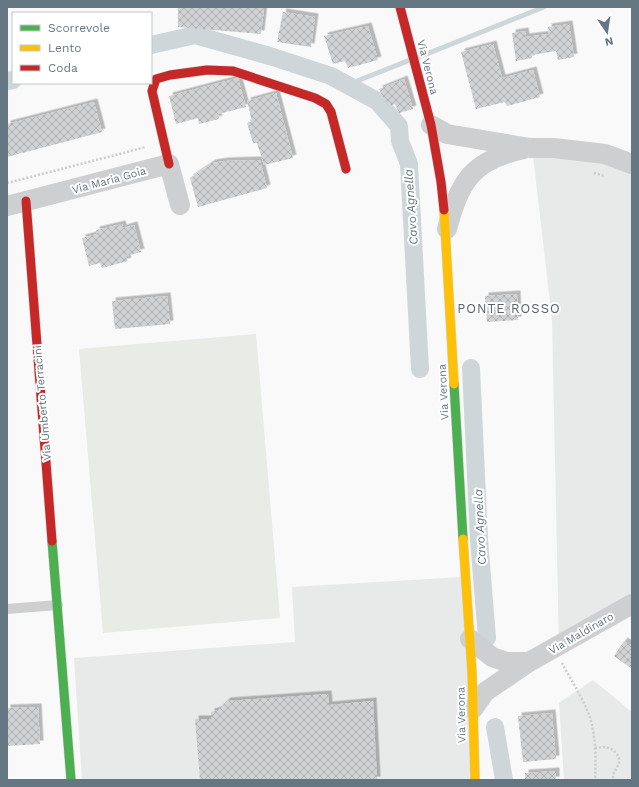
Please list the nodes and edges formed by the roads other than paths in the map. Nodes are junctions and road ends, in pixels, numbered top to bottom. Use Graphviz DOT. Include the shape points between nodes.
graph roads {
  1 [pos="400,7"];
  2 [pos="432,133"];
  3 [pos="530,148"];
  4 [pos="511,152"];
  5 [pos="169,164"];
  6 [pos="632,164"];
  7 [pos="346,169"];
  8 [pos="16,203"];
  9 [pos="180,205"];
  10 [pos="446,231"];
  11 [pos="632,604"];
  12 [pos="58,605"];
  13 [pos="7,609"];
  14 [pos="470,639"];
  15 [pos="529,662"];
  16 [pos="473,709"];
  17 [pos="71,780"];
  18 [pos="475,780"];
  1 -- 2 [label="street, Via Verona"];
  2 -- 3 [label="street"];
  2 -- 4 [label="street" via="455,150"];
  2 -- 10 [label="street, Via Verona"];
  3 -- 4 [label="street"];
  3 -- 6 [label="street" via="605,154"];
  4 -- 10 [label="street" via="487,161 465,181 454,202"];
  5 -- 7 [label="street" via="152,91 156,79 207,70 233,71 326,104 331,112"];
  5 -- 8 [label="street, Via Maria Goia"];
  5 -- 9 [label="street"];
  8 -- 12 [label="street, Via Umberto Terracini"];
  10 -- 14 [label="street, Via Verona"];
  11 -- 15 [label="street, Via Maldinaro"];
  12 -- 13 [label="lane"];
  12 -- 17 [label="street, Via Umberto Terracini"];
  14 -- 15 [label="street, Via Maldinaro" via="492,657 507,662"];
  14 -- 16 [label="street, Via Verona"];
  15 -- 16 [label="street, Via Maldinaro" via="485,692"];
  16 -- 18 [label="street, Via Verona"];
}
